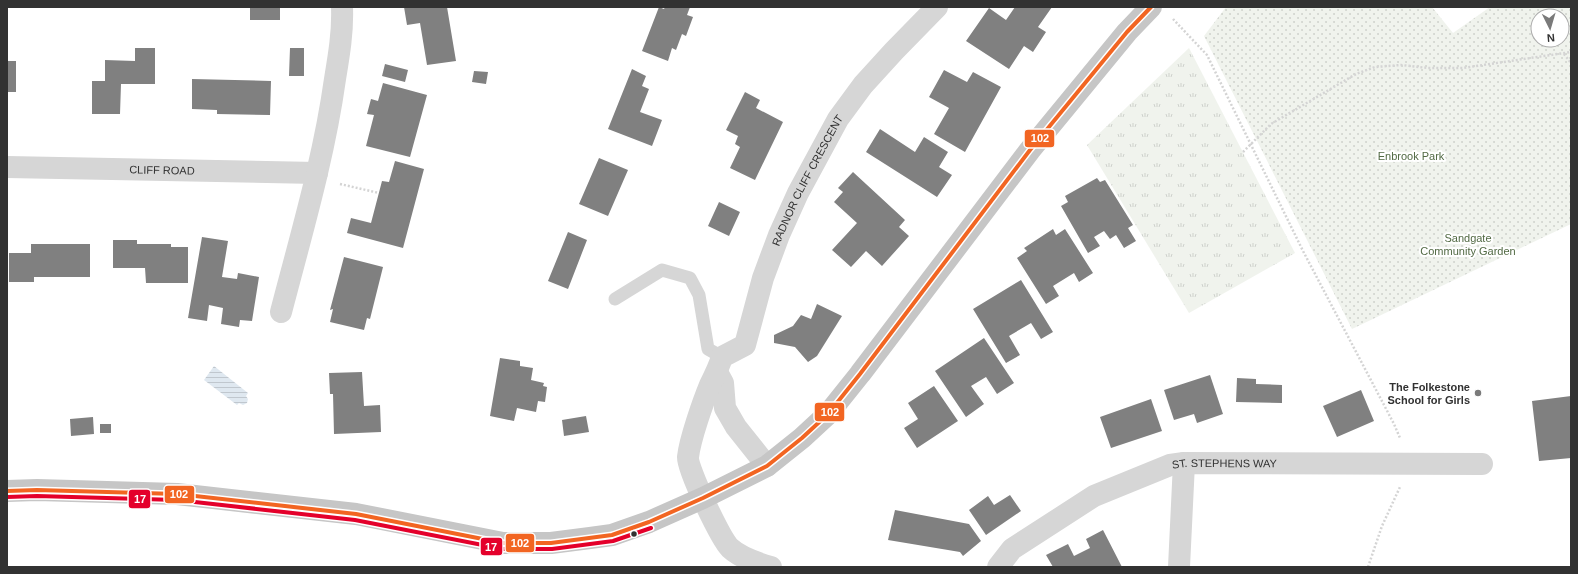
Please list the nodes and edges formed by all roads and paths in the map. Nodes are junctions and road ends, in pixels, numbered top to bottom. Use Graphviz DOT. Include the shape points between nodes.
graph roads {
  1 [pos="342,7"];
  2 [pos="937,7"];
  3 [pos="1151,7"];
  4 [pos="1171,18"];
  5 [pos="1571,52"];
  6 [pos="1564,54"];
  7 [pos="1571,63"];
  8 [pos="1251,145"];
  9 [pos="1242,152"];
  10 [pos="7,168"];
  11 [pos="317,173"];
  12 [pos="337,183"];
  13 [pos="379,193"];
  14 [pos="615,299"];
  15 [pos="281,312"];
  16 [pos="720,365"];
  17 [pos="1184,463"];
  18 [pos="1410,464"];
  19 [pos="1482,464"];
  20 [pos="767,466"];
  21 [pos="7,491"];
  22 [pos="703,498"];
  23 [pos="771,567"];
  24 [pos="998,567"];
  25 [pos="1180,567"];
  26 [pos="1368,567"];
  1 -- 11 [label="street" via="342,27 331,107"];
  2 -- 16 [label="street, RADNOR CLIFF CRESCENT" via="863,85 838,119 798,193 779,235 763,278 745,345"];
  3 -- 20 [label="highway" via="1127,32 1030,150 828,414"];
  4 -- 8 [label="path" via="1207,55"];
  5 -- 6 [label="path"];
  6 -- 7 [label="path"];
  6 -- 8 [label="path" via="1463,68 1401,65 1375,67 1356,74 1271,124"];
  8 -- 9 [label="path"];
  8 -- 18 [label="path" via="1303,251 1394,424"];
  10 -- 11 [label="street, CLIFF ROAD"];
  11 -- 15 [label="street"];
  12 -- 13 [label="path"];
  14 -- 16 [label="lane" via="662,270 690,278 699,295 708,349"];
  16 -- 20 [label="street" via="725,408 736,427"];
  16 -- 22 [label="street" via="711,384 688,458"];
  17 -- 18 [label="street, ST. STEPHENS WAY"];
  17 -- 24 [label="street, ST. STEPHENS WAY" via="1170,465 1094,496 1012,549"];
  17 -- 25 [label="street"];
  18 -- 19 [label="street, ST. STEPHENS WAY"];
  18 -- 26 [label="path" via="1382,526"];
  20 -- 22 [label="highway"];
  21 -- 22 [label="highway" via="177,494 356,514 503,543 551,543 612,534 649,522"];
  22 -- 23 [label="street" via="729,547 739,555"];
}
